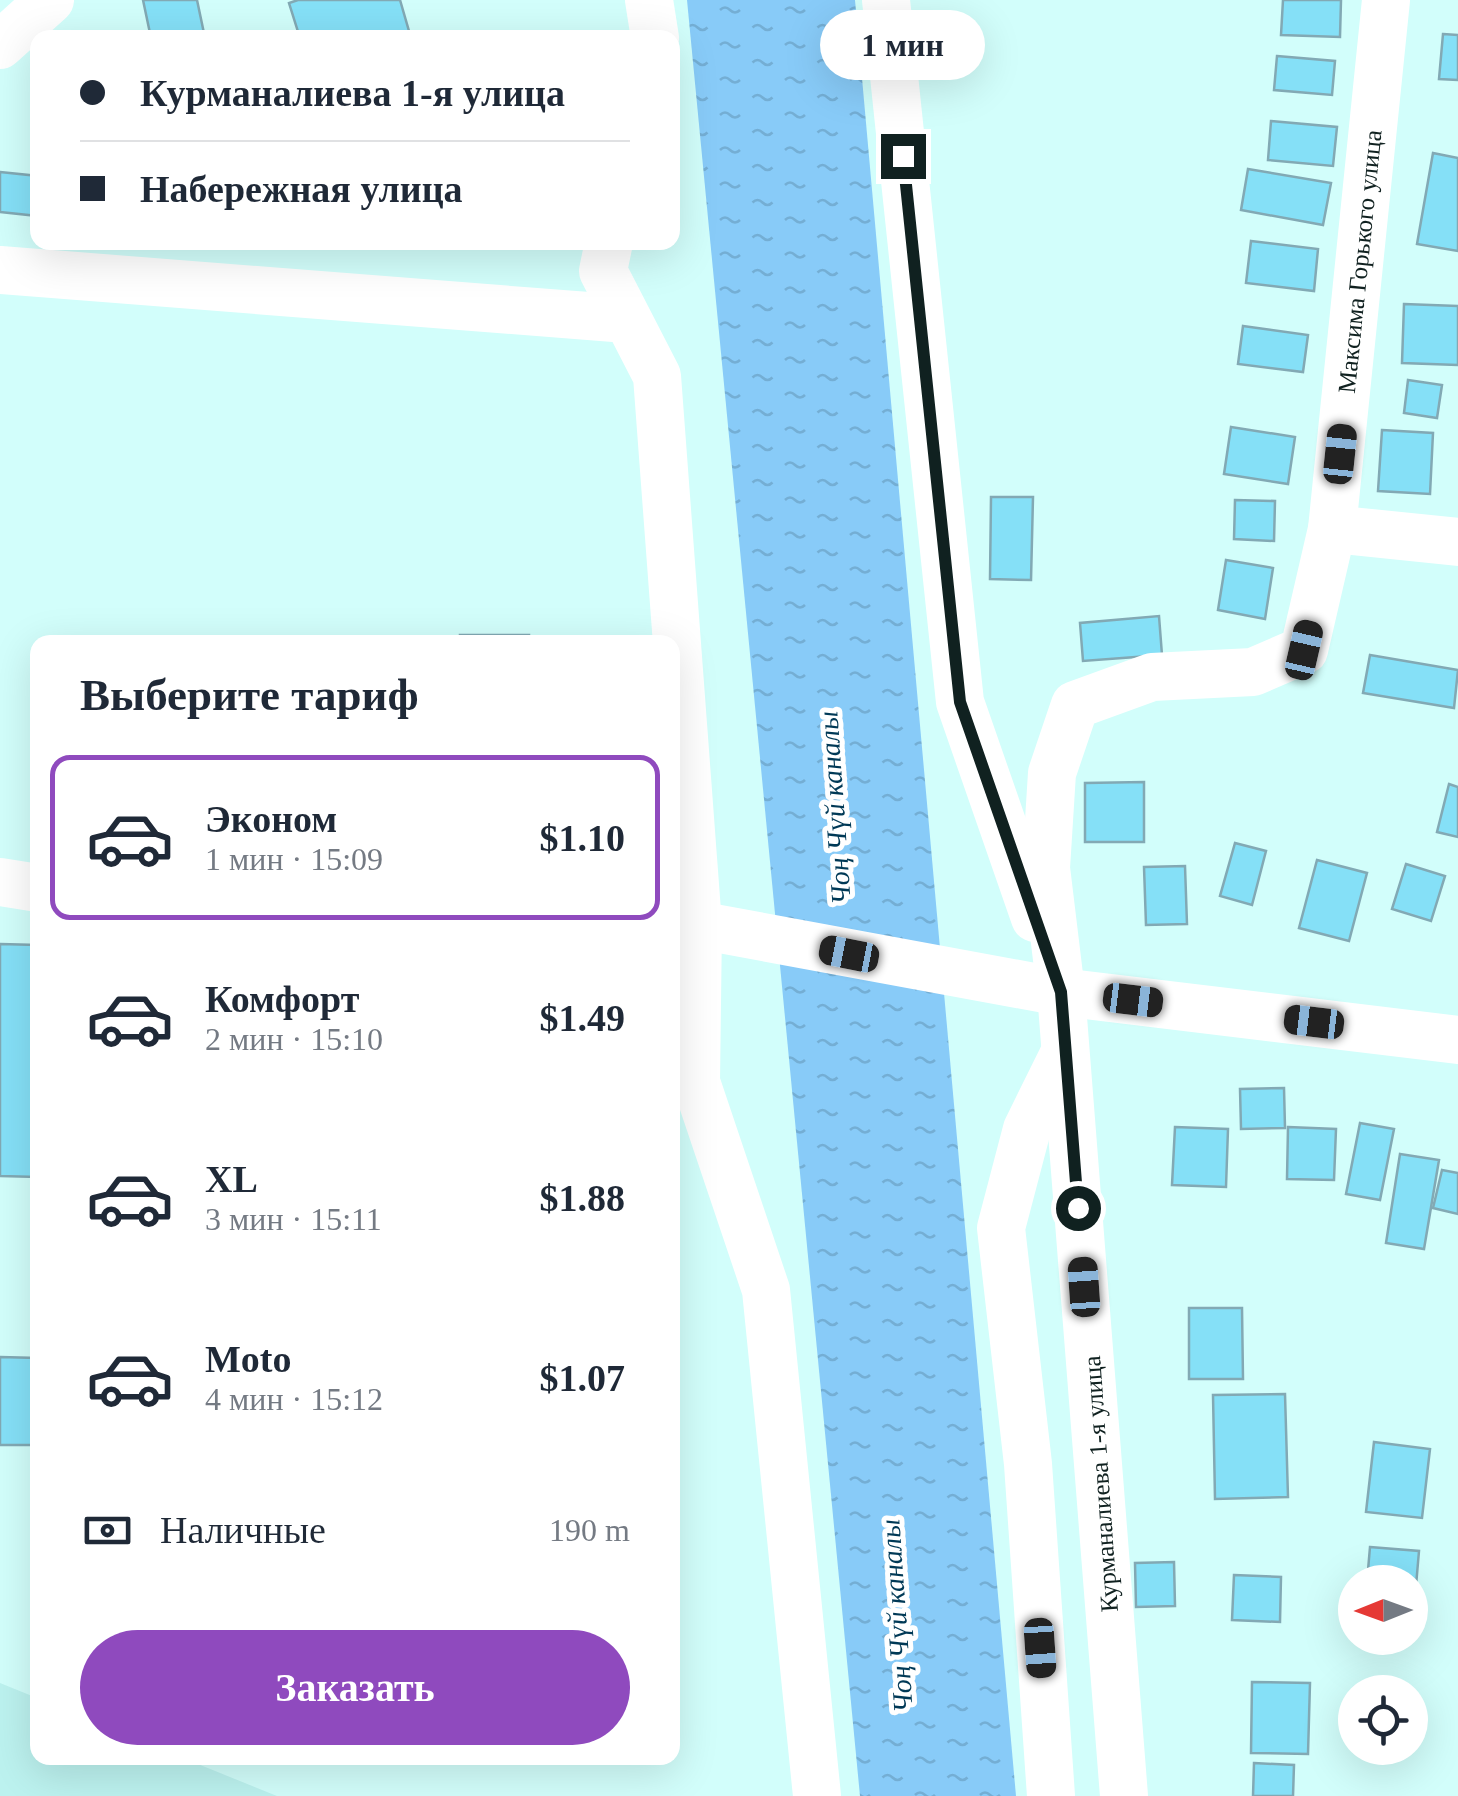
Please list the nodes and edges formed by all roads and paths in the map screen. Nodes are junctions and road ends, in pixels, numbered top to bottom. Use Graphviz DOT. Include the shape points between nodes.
graph roads {
  1 [pos="50,0"];
  2 [pos="649,0"];
  3 [pos="886,0"];
  4 [pos="1386,0"];
  5 [pos="654,30"];
  6 [pos="0,44"];
  7 [pos="607,250"];
  8 [pos="0,270"];
  9 [pos="628,319"];
  10 [pos="1332,529"];
  11 [pos="1458,542"];
  12 [pos="0,882"];
  13 [pos="30,887"];
  14 [pos="717,929"];
  15 [pos="685,983"];
  16 [pos="1061,992"];
  17 [pos="1458,1040"];
  18 [pos="1066,1052"];
  19 [pos="817,1796"];
  20 [pos="1051,1796"];
  21 [pos="1124,1796"];
  1 -- 6 [label="street"];
  2 -- 5 [label="street"];
  3 -- 16 [label="street" via="960,702"];
  4 -- 10 [label="street, Максима Горького улица"];
  7 -- 9 [label="street" via="602,271"];
  8 -- 9 [label="street"];
  9 -- 14 [label="street" via="657,376"];
  10 -- 11 [label="street"];
  10 -- 16 [label="street, Максима Горького улица" via="1304,650 1253,672 1152,677 1075,706 1052,773 1046,868"];
  12 -- 13 [label="street"];
  14 -- 15 [label="street"];
  14 -- 16 [label="street"];
  15 -- 19 [label="street" via="696,1082 766,1290"];
  16 -- 17 [label="street"];
  16 -- 18 [label="street, Курманалиева 1-я улица"];
  18 -- 20 [label="street" via="1027,1129 1001,1228 1028,1464"];
  18 -- 21 [label="street, Курманалиева 1-я улица"];
}
